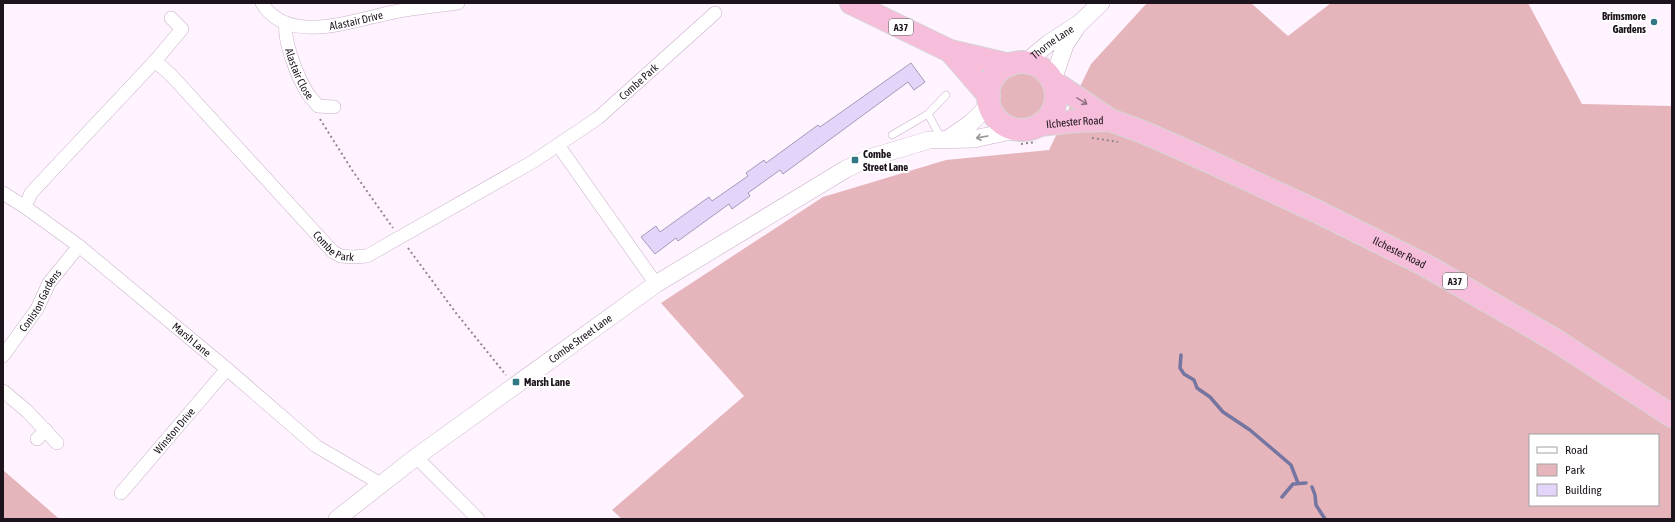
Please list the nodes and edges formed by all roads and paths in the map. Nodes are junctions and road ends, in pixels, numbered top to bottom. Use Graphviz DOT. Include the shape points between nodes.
graph roads {
  1 [pos="262,3"];
  2 [pos="458,3"];
  3 [pos="851,3"];
  4 [pos="1101,3"];
  5 [pos="715,13"];
  6 [pos="171,18"];
  7 [pos="286,23"];
  8 [pos="1080,23"];
  9 [pos="950,51"];
  10 [pos="155,60"];
  11 [pos="1018,64"];
  12 [pos="1054,81"];
  13 [pos="946,95"];
  14 [pos="989,100"];
  15 [pos="318,106"];
  16 [pos="334,106"];
  17 [pos="928,114"];
  18 [pos="1110,120"];
  19 [pos="1040,134"];
  20 [pos="892,135"];
  21 [pos="1016,137"];
  22 [pos="1090,138"];
  23 [pos="945,140"];
  24 [pos="1121,142"];
  25 [pos="558,145"];
  26 [pos="3,193"];
  27 [pos="25,207"];
  28 [pos="400,238"];
  29 [pos="79,246"];
  30 [pos="656,284"];
  31 [pos="3,356"];
  32 [pos="227,369"];
  33 [pos="515,385"];
  34 [pos="3,391"];
  35 [pos="1672,416"];
  36 [pos="57,443"];
  37 [pos="416,457"];
  38 [pos="379,486"];
  39 [pos="121,493"];
  40 [pos="336,519"];
  41 [pos="478,519"];
  1 -- 7 [label="street, Alastair Drive"];
  2 -- 7 [label="street, Alastair Drive" via="394,12 334,26 308,28"];
  3 -- 9 [label="highway, A37"];
  4 -- 8 [label="street, Thorne Lane"];
  5 -- 25 [label="street, Combe Park" via="598,118"];
  6 -- 10 [label="street" via="182,30"];
  7 -- 15 [label="street, Alastair Close" via="285,31 296,67 308,94"];
  8 -- 11 [label="street, Thorne Lane"];
  8 -- 12 [label="street, Thorne Lane" via="1065,45"];
  9 -- 11 [label="highway, A37"];
  9 -- 14 [label="highway, A37"];
  10 -- 27 [label="street" via="31,193"];
  10 -- 28 [label="street, Combe Park" via="333,252 341,256 367,256"];
  11 -- 12 [label="highway, A37" via="1039,66"];
  11 -- 14 [label="highway" via="1000,70 992,80"];
  12 -- 18 [label="highway, Ilchester Road / A37, one-way"];
  12 -- 19 [label="highway" via="1057,92 1054,108"];
  13 -- 17 [label="lane"];
  14 -- 21 [label="highway, A37" via="1001,123"];
  14 -- 23 [label="street, Combe Street Lane" via="971,123"];
  15 -- 16 [label="street, Alastair Close"];
  15 -- 28 [label="path" via="317,114 352,170"];
  17 -- 20 [label="lane"];
  17 -- 23 [label="lane"];
  18 -- 19 [label="highway, Ilchester Road / A37" via="1077,121"];
  18 -- 35 [label="highway, Ilchester Road / A37" via="1193,154 1425,265 1555,340"];
  19 -- 21 [label="path"];
  19 -- 21 [label="highway, A37" via="1028,129"];
  21 -- 23 [label="street, Combe Street Lane, one-way"];
  22 -- 24 [label="path"];
  23 -- 30 [label="street, Combe Street Lane" via="929,140 892,150 846,169"];
  25 -- 28 [label="street, Combe Park"];
  25 -- 30 [label="street"];
  26 -- 27 [label="street, Marsh Lane"];
  27 -- 29 [label="street, Marsh Lane"];
  28 -- 33 [label="path" via="456,313"];
  29 -- 31 [label="street, Coniston Gardens" via="49,282 37,309"];
  29 -- 32 [label="street, Marsh Lane"];
  30 -- 33 [label="street, Combe Street Lane"];
  32 -- 38 [label="street, Marsh Lane" via="316,446 374,480"];
  32 -- 39 [label="street, Winston Drive"];
  33 -- 37 [label="street, Combe Street Lane"];
  34 -- 36 [label="street" via="41,435"];
  37 -- 38 [label="street, Combe Street Lane"];
  37 -- 41 [label="street"];
  38 -- 40 [label="street, Combe Street Lane"];
}
